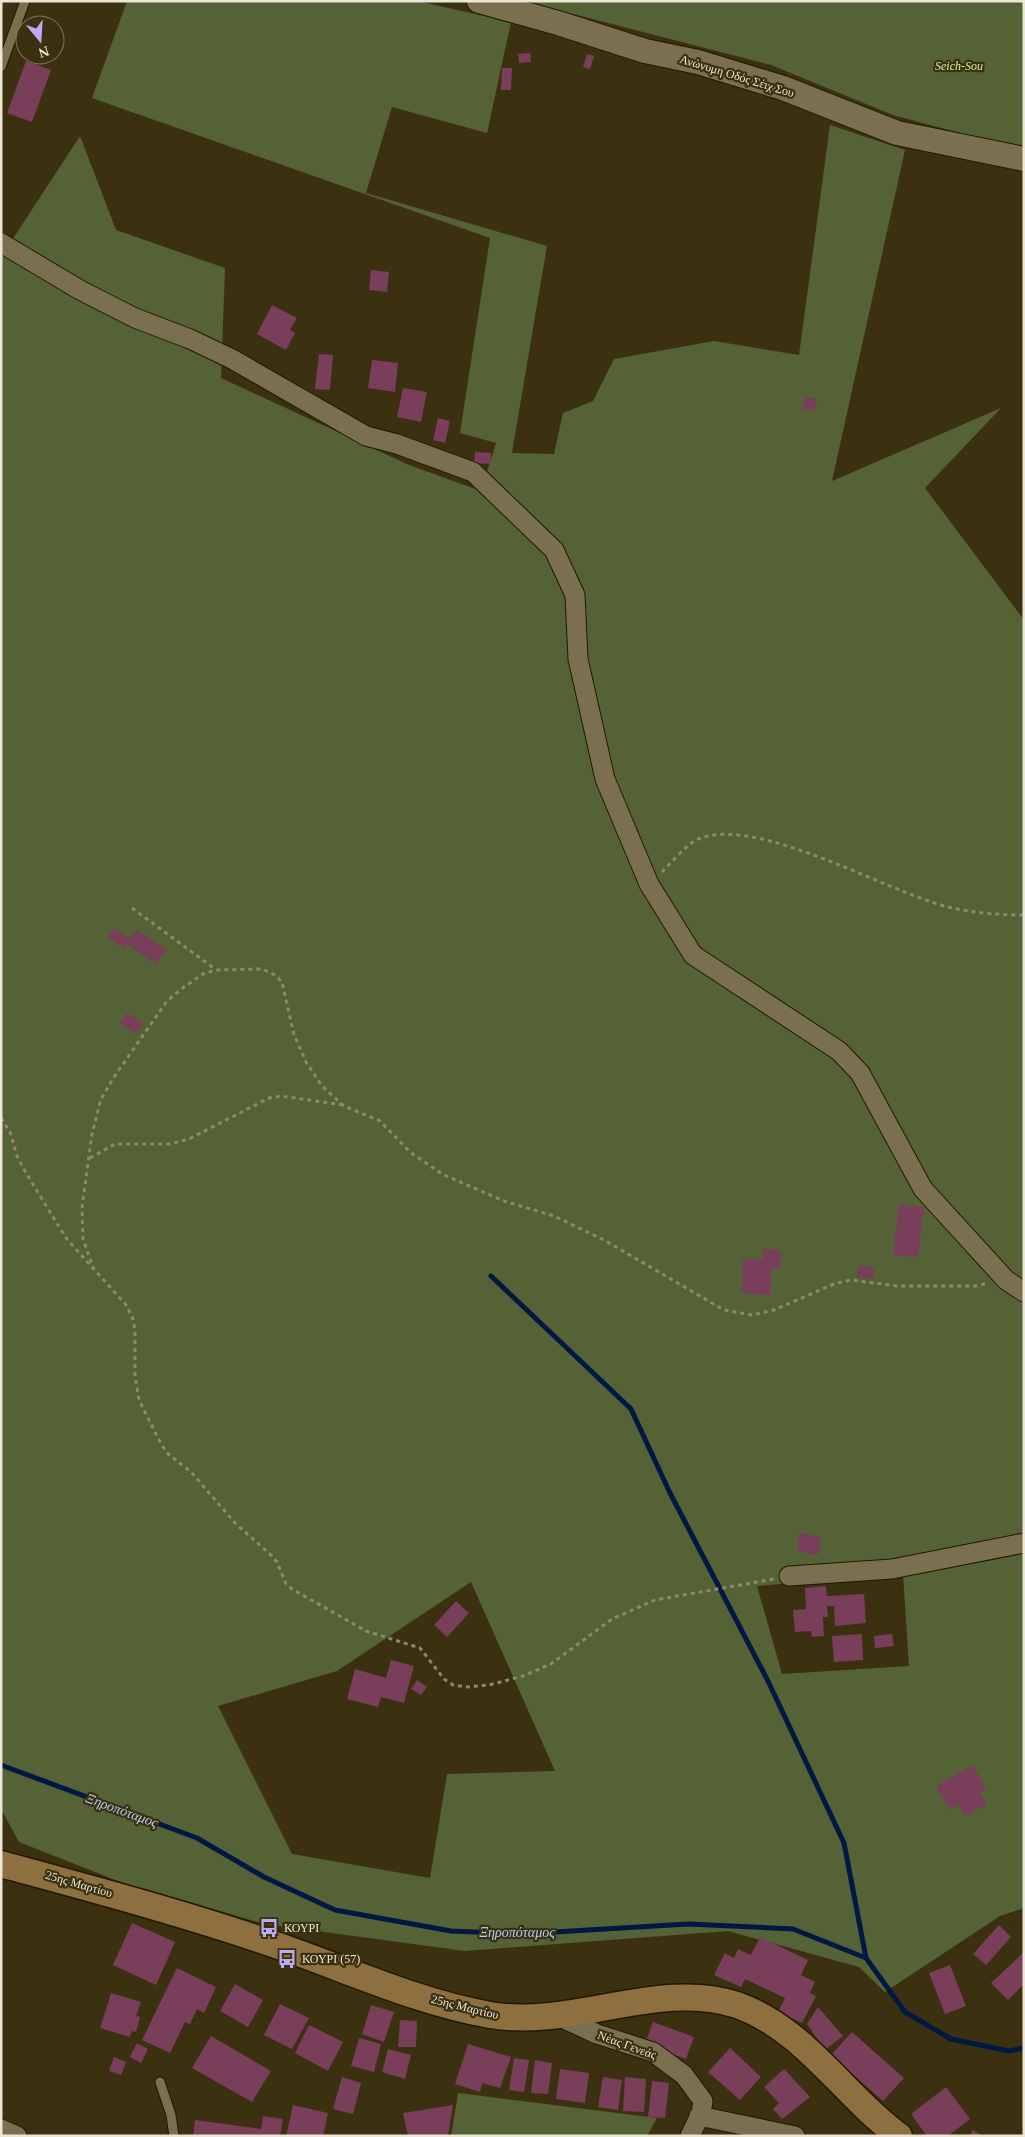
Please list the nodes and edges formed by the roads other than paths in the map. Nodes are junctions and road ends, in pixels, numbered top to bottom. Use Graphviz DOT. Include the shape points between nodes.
graph roads {
  1 [pos="25,1"];
  2 [pos="479,1"];
  3 [pos="1,67"];
  4 [pos="1024,159"];
  5 [pos="1,243"];
  6 [pos="1024,1292"];
  7 [pos="1024,1543"];
  8 [pos="789,1576"];
  9 [pos="1,1864"];
  10 [pos="558,2016"];
  11 [pos="160,2082"];
  12 [pos="699,2116"];
  13 [pos="1,2129"];
  14 [pos="17,2136"];
  15 [pos="174,2136"];
  16 [pos="690,2136"];
  17 [pos="795,2136"];
  18 [pos="899,2136"];
  1 -- 3 [label="lane"];
  2 -- 4 [label="street, Ανώνυμη Οδός Σέιχ Σου" via="645,52 698,62 782,88 897,133"];
  5 -- 6 [label="street" via="80,290 232,359 366,436 473,472 554,550 575,595 578,659 605,779 649,884 692,956 839,1051 860,1073 923,1189 1006,1280"];
  7 -- 8 [label="street" via="892,1570"];
  9 -- 10 [label="main road, 25ης Μαρτίου" via="86,1885 262,1940 460,2008 510,2018"];
  10 -- 12 [label="street, Νέας Γενεάς" via="597,2034 653,2052 669,2063 684,2075 703,2101"];
  10 -- 18 [label="main road, 25ης Μαρτίου" via="655,2000 696,1998 736,2005 784,2031"];
  11 -- 15 [label="lane"];
  12 -- 16 [label="street, Νέας Γενεάς"];
  12 -- 17 [label="street"];
  13 -- 14 [label="street"];
}
